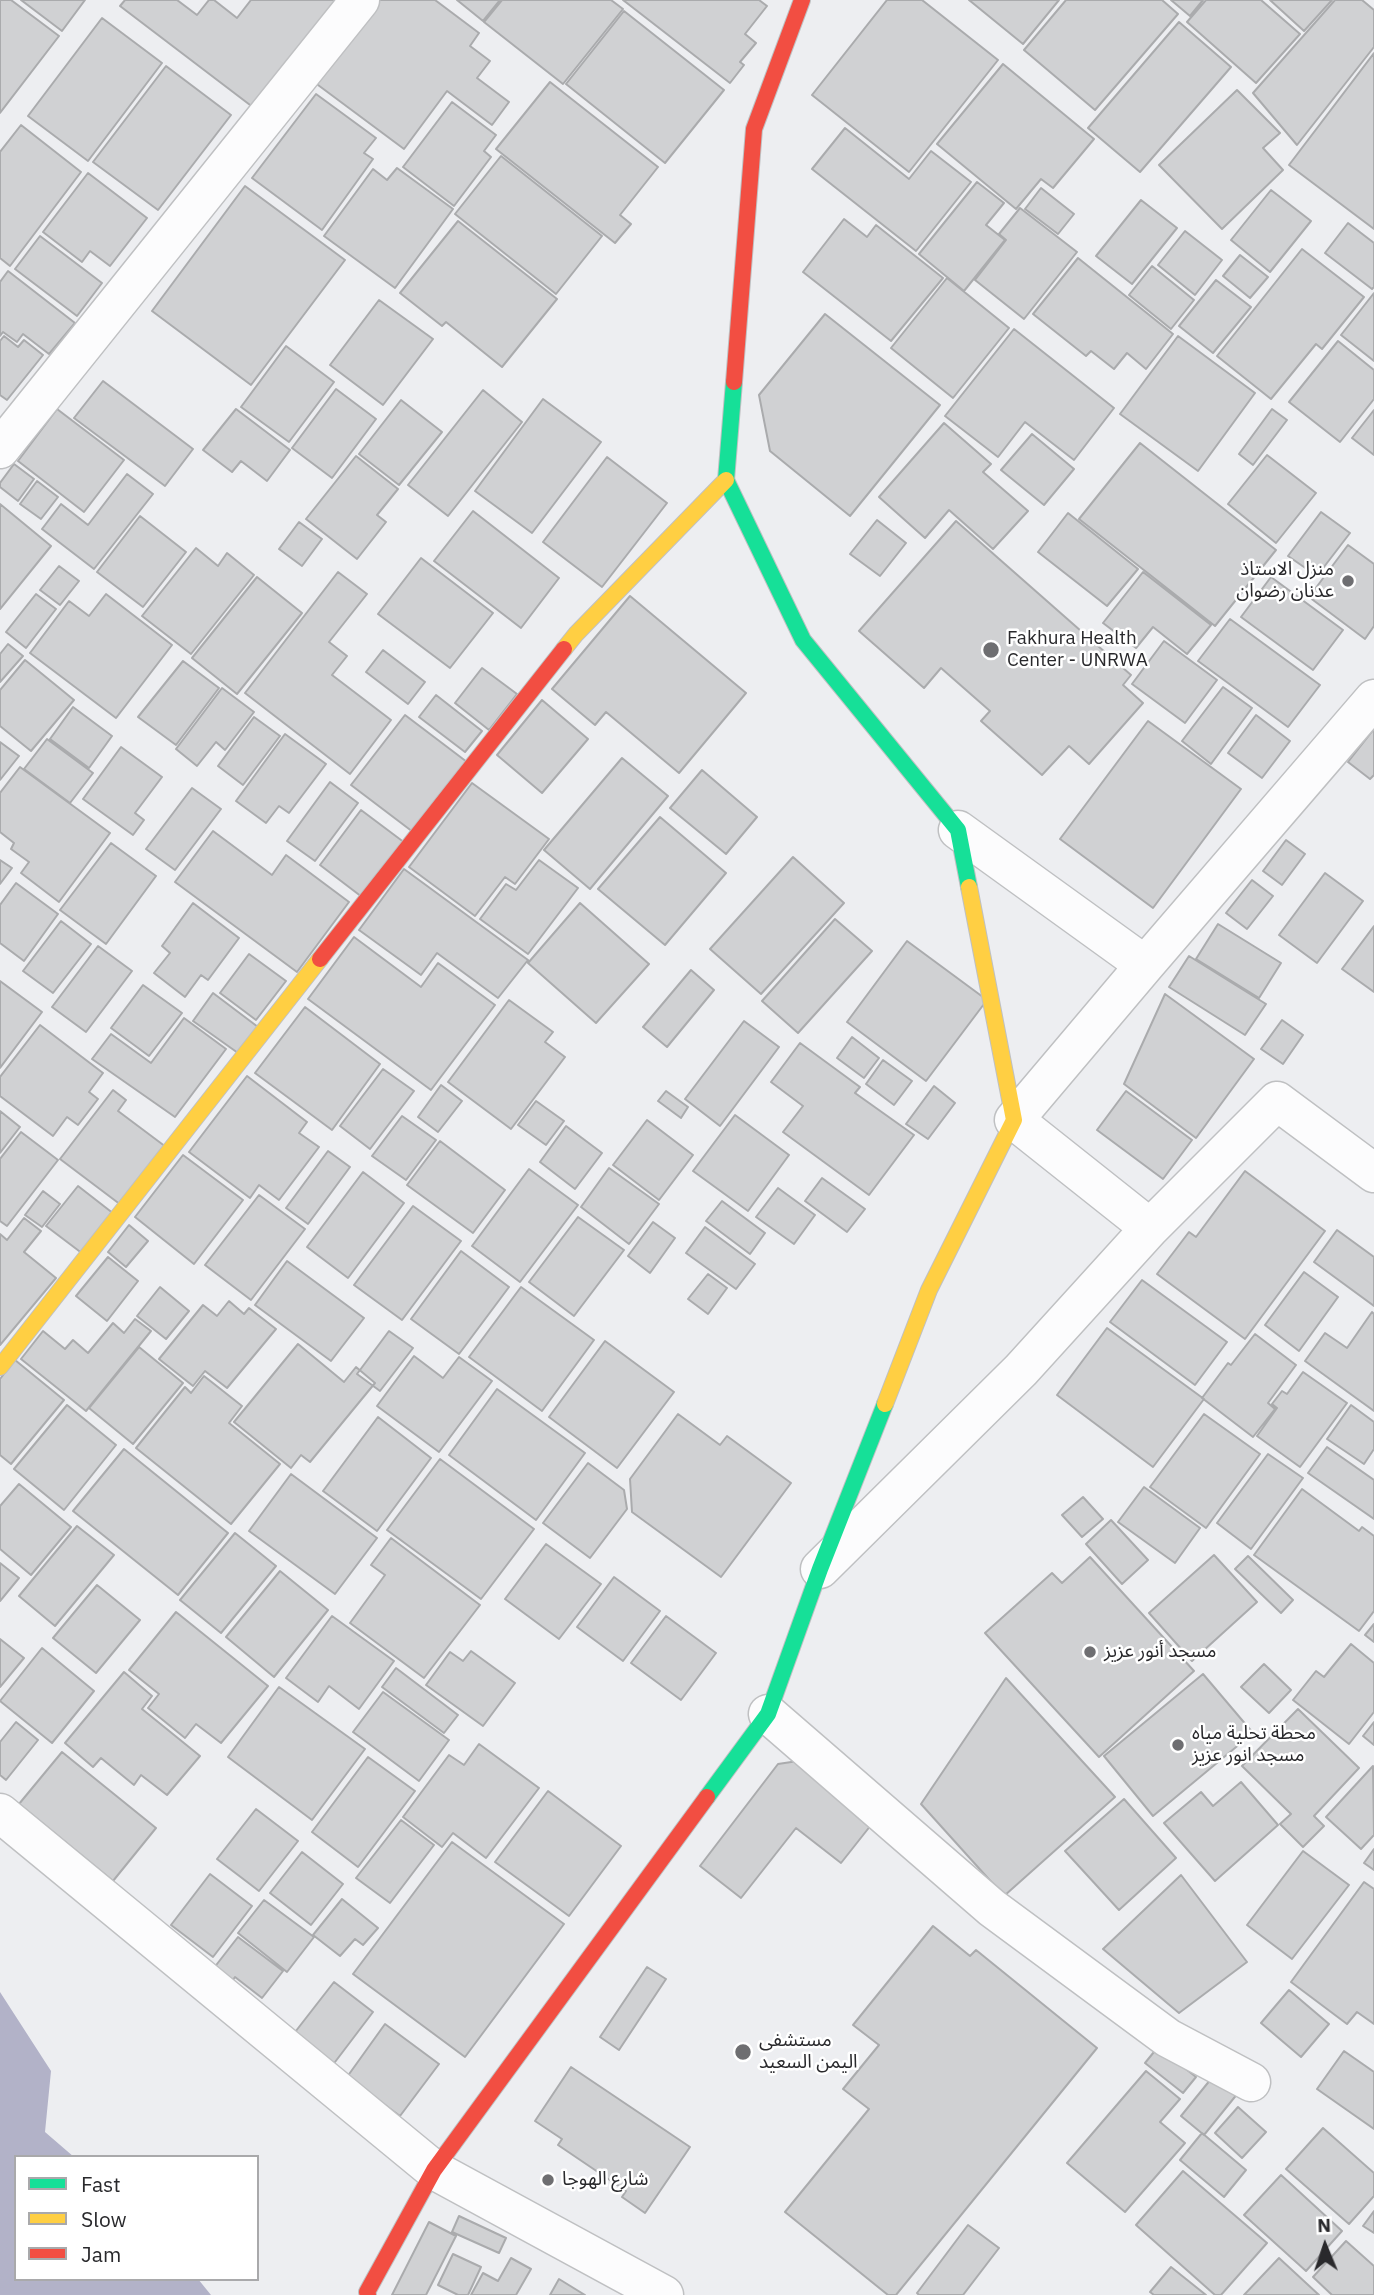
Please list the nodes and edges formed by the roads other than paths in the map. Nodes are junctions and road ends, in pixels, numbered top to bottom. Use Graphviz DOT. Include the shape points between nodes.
graph roads {
  1 [pos="360,0"];
  2 [pos="802,0"];
  3 [pos="0,449"];
  4 [pos="726,480"];
  5 [pos="1374,699"];
  6 [pos="958,830"];
  7 [pos="1144,965"];
  8 [pos="1014,1120"];
  9 [pos="1374,1173"];
  10 [pos="1150,1228"];
  11 [pos="0,1367"];
  12 [pos="820,1569"];
  13 [pos="768,1714"];
  14 [pos="0,1813"];
  15 [pos="1251,2082"];
  16 [pos="434,2170"];
  17 [pos="368,2295"];
  18 [pos="664,2295"];
  1 -- 3 [label="street"];
  2 -- 4 [label="street" via="754,129"];
  4 -- 6 [label="street" via="803,640"];
  4 -- 11 [label="street" via="576,634"];
  5 -- 7 [label="street"];
  6 -- 7 [label="street"];
  6 -- 8 [label="street"];
  7 -- 8 [label="street"];
  8 -- 10 [label="street"];
  8 -- 12 [label="street" via="929,1290"];
  9 -- 10 [label="street" via="1277,1101"];
  10 -- 12 [label="street" via="1021,1370"];
  12 -- 13 [label="street"];
  13 -- 15 [label="street" via="992,1908 1168,2038"];
  13 -- 16 [label="street"];
  14 -- 16 [label="street"];
  16 -- 17 [label="street"];
  16 -- 18 [label="street"];
}
